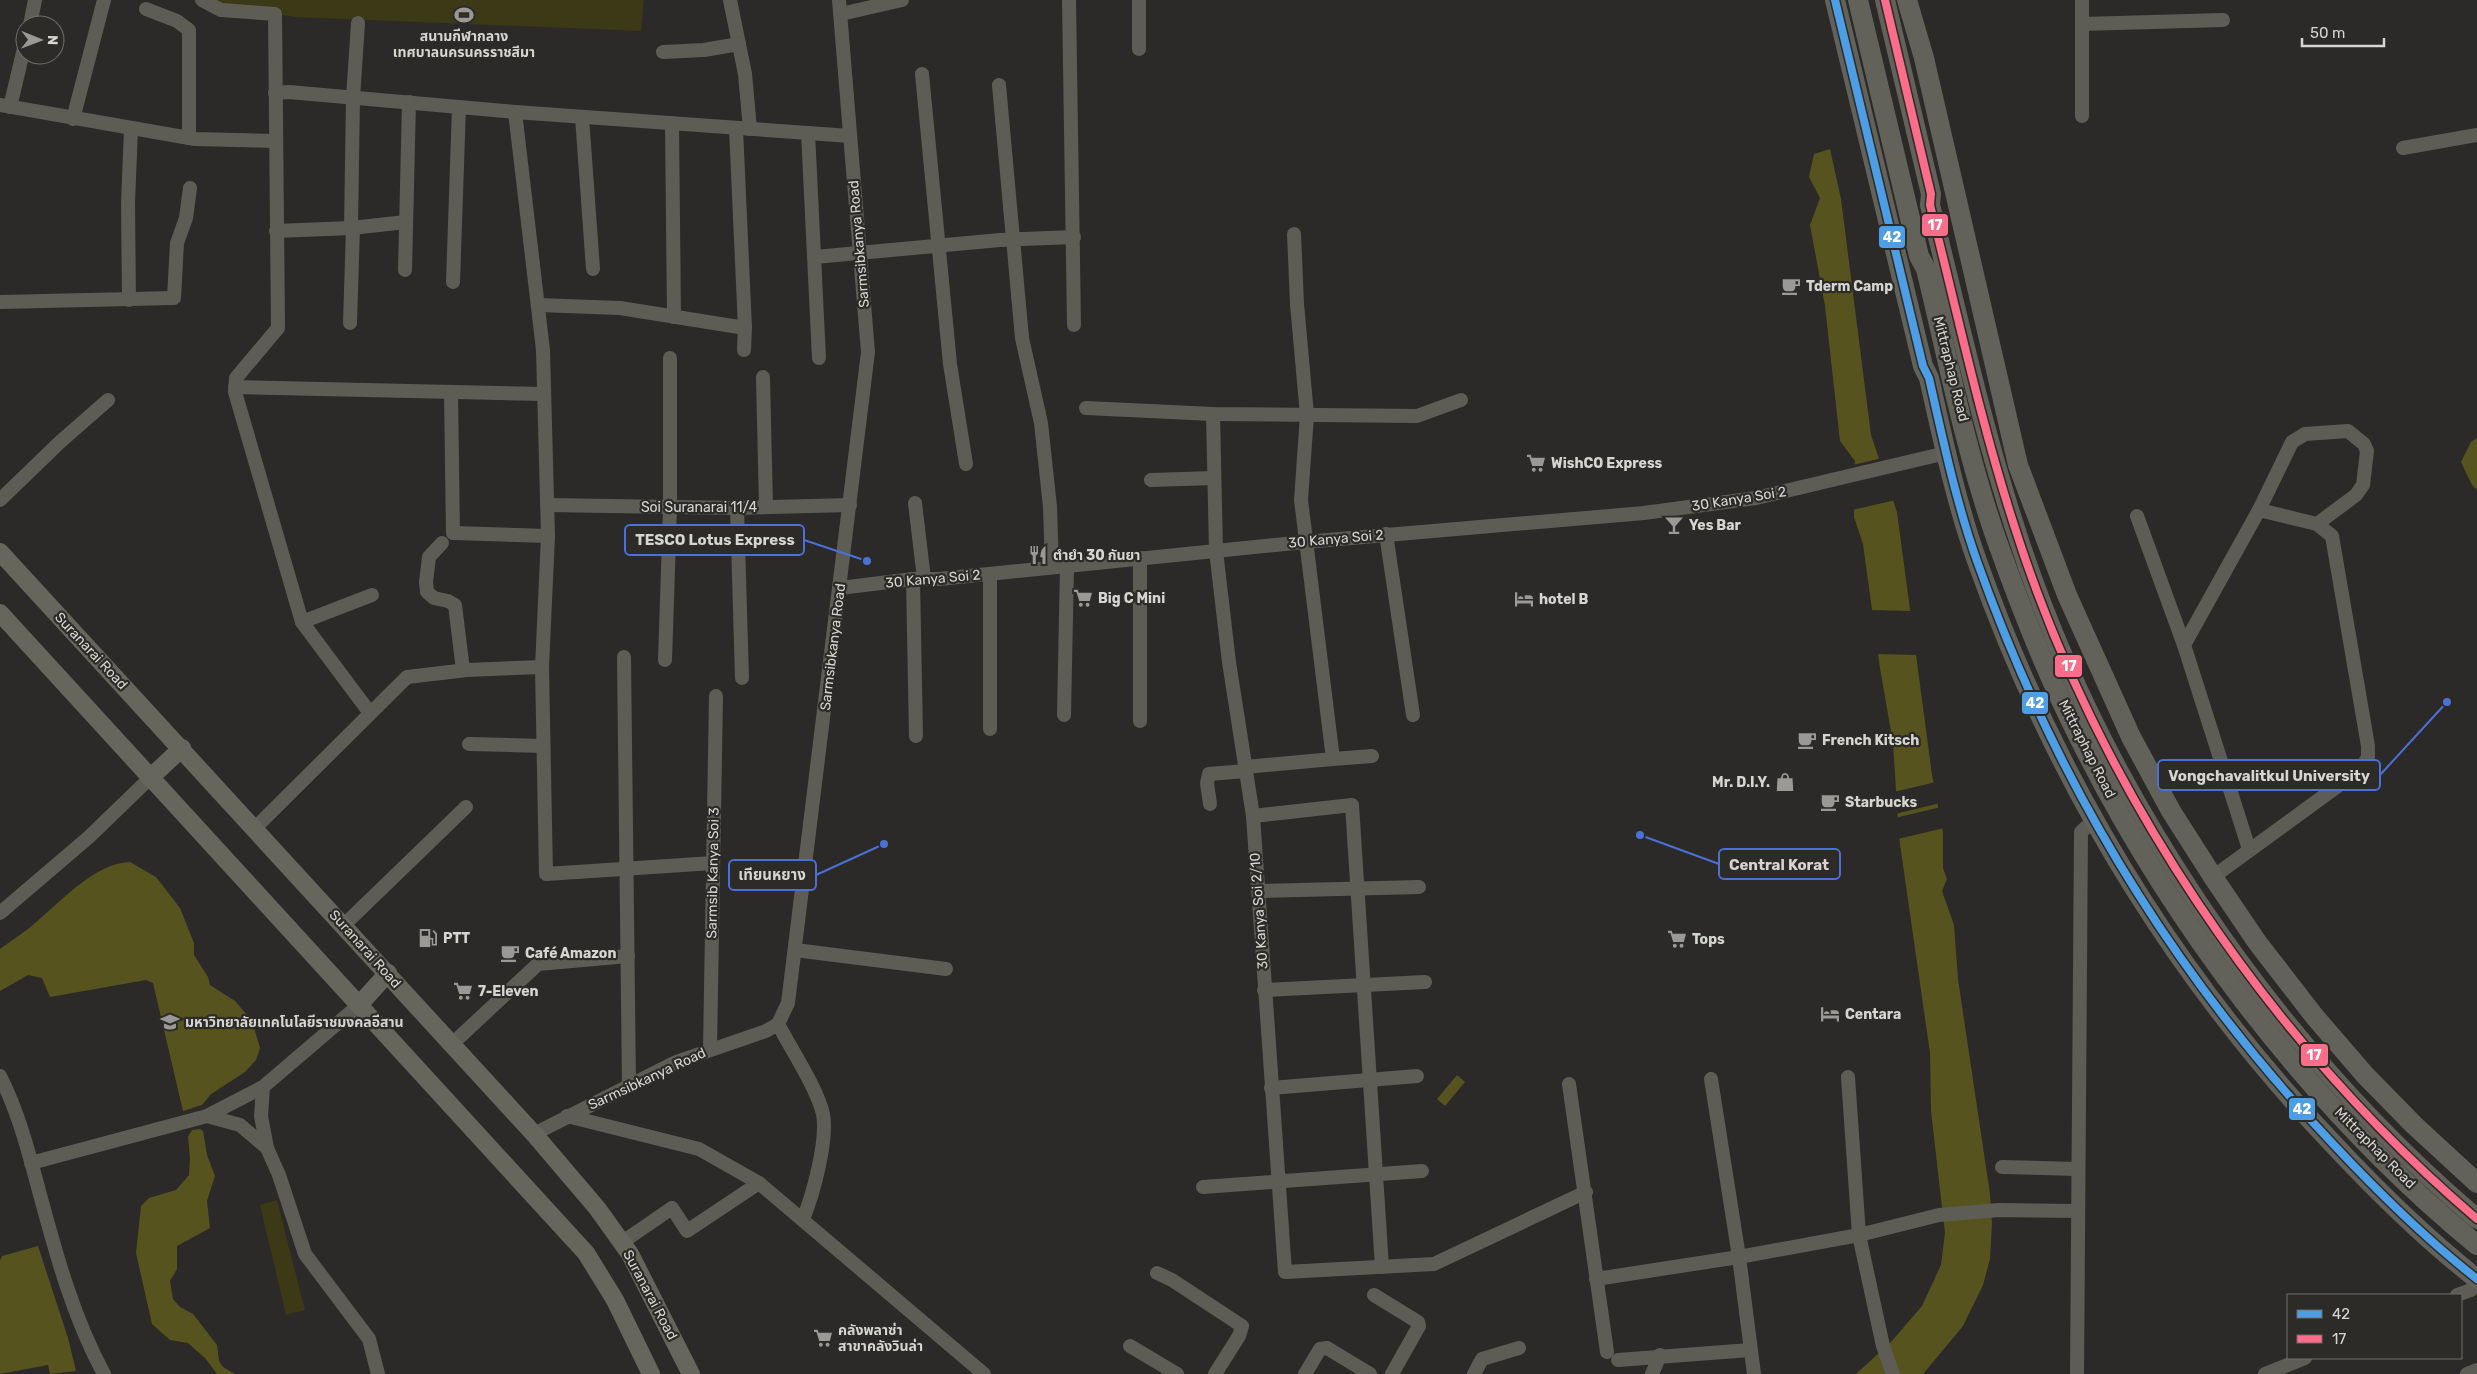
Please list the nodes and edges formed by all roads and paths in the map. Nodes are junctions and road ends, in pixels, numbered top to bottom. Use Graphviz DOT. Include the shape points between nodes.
graph roads {
  1 [pos="36,0"];
  2 [pos="104,0"];
  3 [pos="202,0"];
  4 [pos="730,0"];
  5 [pos="902,0"];
  6 [pos="1069,0"];
  7 [pos="1139,0"];
  8 [pos="1835,0"];
  9 [pos="1858,0"];
  10 [pos="1885,0"];
  11 [pos="1907,0"];
  12 [pos="2082,0"];
  13 [pos="840,7"];
  14 [pos="146,9"];
  15 [pos="32,15"];
  16 [pos="2223,20"];
  17 [pos="358,23"];
  18 [pos="2082,24"];
  19 [pos="740,44"];
  20 [pos="1139,49"];
  21 [pos="663,52"];
  22 [pos="18,65"];
  23 [pos="922,74"];
  24 [pos="999,85"];
  25 [pos="275,93"];
  26 [pos="353,98"];
  27 [pos="409,102"];
  28 [pos="5,106"];
  29 [pos="459,107"];
  30 [pos="515,112"];
  31 [pos="2082,116"];
  32 [pos="582,117"];
  33 [pos="73,119"];
  34 [pos="672,123"];
  35 [pos="131,128"];
  36 [pos="743,128"];
  37 [pos="808,133"];
  38 [pos="2477,135"];
  39 [pos="850,136"];
  40 [pos="189,138"];
  41 [pos="275,141"];
  42 [pos="2403,148"];
  43 [pos="190,188"];
  44 [pos="1931,194"];
  45 [pos="406,222"];
  46 [pos="352,228"];
  47 [pos="276,231"];
  48 [pos="1294,234"];
  49 [pos="1074,237"];
  50 [pos="1011,239"];
  51 [pos="938,246"];
  52 [pos="860,254"];
  53 [pos="1919,256"];
  54 [pos="815,257"];
  55 [pos="593,269"];
  56 [pos="405,270"];
  57 [pos="453,282"];
  58 [pos="129,300"];
  59 [pos="0,302"];
  60 [pos="538,305"];
  61 [pos="674,317"];
  62 [pos="350,324"];
  63 [pos="1074,325"];
  64 [pos="745,328"];
  65 [pos="744,350"];
  66 [pos="670,358"];
  67 [pos="819,358"];
  68 [pos="1995,374"];
  69 [pos="763,378"];
  70 [pos="1929,378"];
  71 [pos="235,387"];
  72 [pos="451,392"];
  73 [pos="544,394"];
  74 [pos="108,400"];
  75 [pos="1461,400"];
  76 [pos="1086,408"];
  77 [pos="1213,414"];
  78 [pos="1308,415"];
  79 [pos="1946,453"];
  80 [pos="966,464"];
  81 [pos="1214,478"];
  82 [pos="1151,480"];
  83 [pos="0,500"];
  84 [pos="916,503"];
  85 [pos="547,505"];
  86 [pos="850,505"];
  87 [pos="766,507"];
  88 [pos="670,508"];
  89 [pos="737,508"];
  90 [pos="2259,510"];
  91 [pos="2137,516"];
  92 [pos="2317,524"];
  93 [pos="1386,534"];
  94 [pos="548,536"];
  95 [pos="1305,542"];
  96 [pos="442,543"];
  97 [pos="1216,551"];
  98 [pos="0,552"];
  99 [pos="1140,558"];
  100 [pos="1067,566"];
  101 [pos="1052,567"];
  102 [pos="990,574"];
  103 [pos="918,579"];
  104 [pos="840,588"];
  105 [pos="372,595"];
  106 [pos="0,613"];
  107 [pos="302,622"];
  108 [pos="2184,646"];
  109 [pos="624,657"];
  110 [pos="665,660"];
  111 [pos="542,667"];
  112 [pos="464,670"];
  113 [pos="742,678"];
  114 [pos="716,696"];
  115 [pos="370,713"];
  116 [pos="1064,715"];
  117 [pos="1413,715"];
  118 [pos="1140,722"];
  119 [pos="990,729"];
  120 [pos="916,736"];
  121 [pos="469,744"];
  122 [pos="543,746"];
  123 [pos="182,748"];
  124 [pos="1372,756"];
  125 [pos="1333,759"];
  126 [pos="1245,769"];
  127 [pos="150,778"];
  128 [pos="1210,804"];
  129 [pos="466,807"];
  130 [pos="1253,816"];
  131 [pos="2093,821"];
  132 [pos="255,828"];
  133 [pos="2249,849"];
  134 [pos="713,863"];
  135 [pos="627,870"];
  136 [pos="2212,877"];
  137 [pos="1419,887"];
  138 [pos="1357,889"];
  139 [pos="1258,891"];
  140 [pos="0,913"];
  141 [pos="344,925"];
  142 [pos="795,950"];
  143 [pos="628,956"];
  144 [pos="946,969"];
  145 [pos="388,974"];
  146 [pos="1425,982"];
  147 [pos="1364,987"];
  148 [pos="1264,990"];
  149 [pos="358,1005"];
  150 [pos="778,1024"];
  151 [pos="452,1044"];
  152 [pos="710,1049"];
  153 [pos="0,1076"];
  154 [pos="1417,1076"];
  155 [pos="1848,1077"];
  156 [pos="1711,1079"];
  157 [pos="1370,1080"];
  158 [pos="1569,1084"];
  159 [pos="629,1085"];
  160 [pos="264,1087"];
  161 [pos="1271,1088"];
  162 [pos="207,1116"];
  163 [pos="567,1116"];
  164 [pos="534,1134"];
  165 [pos="267,1148"];
  166 [pos="31,1163"];
  167 [pos="2002,1167"];
  168 [pos="2078,1169"];
  169 [pos="1422,1171"];
  170 [pos="1376,1174"];
  171 [pos="1278,1182"];
  172 [pos="760,1183"];
  173 [pos="2477,1184"];
  174 [pos="1203,1187"];
  175 [pos="1586,1192"];
  176 [pos="2077,1211"];
  177 [pos="2477,1219"];
  178 [pos="803,1220"];
  179 [pos="1858,1234"];
  180 [pos="621,1244"];
  181 [pos="2477,1245"];
  182 [pos="1739,1257"];
  183 [pos="1382,1267"];
  184 [pos="1157,1273"];
  185 [pos="1596,1279"];
  186 [pos="2477,1280"];
  187 [pos="2461,1294"];
  188 [pos="1374,1295"];
  189 [pos="1130,1346"];
  190 [pos="1519,1348"];
  191 [pos="1750,1350"];
  192 [pos="1660,1356"];
  193 [pos="2302,1359"];
  194 [pos="2477,1370"];
  195 [pos="104,1374"];
  196 [pos="378,1374"];
  197 [pos="651,1374"];
  198 [pos="691,1374"];
  199 [pos="984,1374"];
  200 [pos="1177,1374"];
  201 [pos="1215,1374"];
  202 [pos="1305,1374"];
  203 [pos="1370,1374"];
  204 [pos="1392,1374"];
  205 [pos="1474,1374"];
  206 [pos="1652,1374"];
  207 [pos="1754,1374"];
  208 [pos="1893,1374"];
  209 [pos="2077,1374"];
  210 [pos="2265,1374"];
  211 [pos="2467,1374"];
  1 -- 15 [label="street"];
  2 -- 33 [label="street"];
  3 -- 25 [label="street" via="221,10 275,14"];
  4 -- 19 [label="street"];
  5 -- 13 [label="street"];
  6 -- 49 [label="street"];
  7 -- 20 [label="street"];
  8 -- 70 [label="highway" via="1918,347"];
  9 -- 53 [label="highway, Mittraphap Road"];
  10 -- 44 [label="highway, Mittraphap Road"];
  11 -- 68 [label="highway" via="1996,365"];
  12 -- 18 [label="street"];
  13 -- 39 [label="street, Sarmsibkanya Road"];
  14 -- 40 [label="street" via="177,21 189,30"];
  16 -- 18 [label="street"];
  17 -- 26 [label="street"];
  18 -- 31 [label="street"];
  19 -- 21 [label="street"];
  19 -- 36 [label="street"];
  22 -- 28 [label="street"];
  23 -- 51 [label="street"];
  24 -- 50 [label="street"];
  25 -- 26 [label="street"];
  25 -- 41 [label="street"];
  26 -- 27 [label="street"];
  26 -- 46 [label="street"];
  27 -- 29 [label="street"];
  27 -- 45 [label="street"];
  28 -- 33 [label="street"];
  29 -- 30 [label="street"];
  29 -- 57 [label="street"];
  30 -- 32 [label="street"];
  30 -- 60 [label="street"];
  32 -- 34 [label="street"];
  32 -- 55 [label="street"];
  33 -- 35 [label="street"];
  34 -- 36 [label="street"];
  34 -- 61 [label="street"];
  35 -- 40 [label="street"];
  35 -- 58 [label="street"];
  36 -- 37 [label="street"];
  36 -- 64 [label="street"];
  37 -- 39 [label="street"];
  37 -- 54 [label="street"];
  38 -- 42 [label="street"];
  39 -- 52 [label="street, Sarmsibkanya Road"];
  40 -- 41 [label="street"];
  41 -- 47 [label="street"];
  43 -- 58 [label="street" via="186,218 177,243 174,298"];
  44 -- 68 [label="highway" via="1940,203 1988,367"];
  44 -- 177 [label="highway, Mittraphap Road" via="1930,205 1984,422 2014,526 2044,609 2104,742 2174,864 2261,990 2354,1100 2411,1159"];
  45 -- 46 [label="street"];
  45 -- 56 [label="street"];
  46 -- 47 [label="street"];
  46 -- 62 [label="street"];
  47 -- 71 [label="street" via="278,328 236,378"];
  48 -- 78 [label="street"];
  49 -- 50 [label="street"];
  49 -- 63 [label="street"];
  50 -- 51 [label="street"];
  50 -- 101 [label="street" via="1022,338 1041,423 1050,507"];
  51 -- 52 [label="street"];
  51 -- 80 [label="street" via="950,364"];
  52 -- 54 [label="street"];
  52 -- 86 [label="street, Sarmsibkanya Road" via="868,352"];
  53 -- 70 [label="highway" via="1917,272 1931,365"];
  53 -- 181 [label="highway, Mittraphap Road" via="1926,269 1969,445 1996,538 2068,717 2116,806 2162,884 2202,943 2294,1061 2399,1174"];
  54 -- 67 [label="street"];
  58 -- 59 [label="street"];
  60 -- 61 [label="street" via="620,308"];
  60 -- 73 [label="street"];
  61 -- 64 [label="street"];
  64 -- 65 [label="street"];
  66 -- 88 [label="street"];
  68 -- 136 [label="highway" via="2030,501 2099,671 2166,802"];
  69 -- 87 [label="street"];
  70 -- 79 [label="highway"];
  71 -- 72 [label="street"];
  71 -- 107 [label="street"];
  72 -- 73 [label="street"];
  72 -- 94 [label="street" via="453,533"];
  73 -- 85 [label="street"];
  74 -- 83 [label="street"];
  75 -- 78 [label="street" via="1417,416"];
  76 -- 77 [label="street"];
  77 -- 78 [label="street"];
  77 -- 81 [label="street, 30 Kanya Soi 2/10"];
  78 -- 95 [label="street" via="1301,500"];
  79 -- 93 [label="street, 30 Kanya Soi 2" via="1756,498 1644,513"];
  79 -- 131 [label="highway" via="1963,517 1996,612 2049,733"];
  81 -- 82 [label="street"];
  81 -- 97 [label="street, 30 Kanya Soi 2/10"];
  84 -- 103 [label="street"];
  85 -- 88 [label="street, Soi Suranarai 11/4"];
  85 -- 94 [label="street"];
  86 -- 87 [label="street, Soi Suranarai 11/4"];
  86 -- 104 [label="street, Sarmsibkanya Road"];
  87 -- 89 [label="street, Soi Suranarai 11/4"];
  88 -- 89 [label="street, Soi Suranarai 11/4"];
  88 -- 110 [label="street"];
  89 -- 113 [label="street"];
  90 -- 92 [label="street"];
  90 -- 92 [label="street" via="2297,437 2348,431 2364,444 2367,451 2363,485 2356,495"];
  90 -- 108 [label="street"];
  91 -- 108 [label="street"];
  92 -- 133 [label="street" via="2329,532 2334,543 2368,758 2361,769"];
  93 -- 95 [label="street, 30 Kanya Soi 2"];
  93 -- 117 [label="street"];
  94 -- 111 [label="street"];
  95 -- 97 [label="street, 30 Kanya Soi 2"];
  95 -- 125 [label="street"];
  96 -- 112 [label="street" via="429,556 426,588 430,595 455,605"];
  97 -- 99 [label="street, 30 Kanya Soi 2"];
  97 -- 126 [label="street, 30 Kanya Soi 2/10"];
  98 -- 123 [label="main road, Suranarai Road"];
  99 -- 100 [label="street, 30 Kanya Soi 2"];
  99 -- 118 [label="street"];
  100 -- 101 [label="street, 30 Kanya Soi 2"];
  100 -- 116 [label="street"];
  101 -- 102 [label="street, 30 Kanya Soi 2"];
  102 -- 103 [label="street, 30 Kanya Soi 2"];
  102 -- 119 [label="street"];
  103 -- 104 [label="street, 30 Kanya Soi 2"];
  103 -- 120 [label="street"];
  104 -- 142 [label="street, Sarmsibkanya Road"];
  105 -- 107 [label="street"];
  106 -- 127 [label="main road"];
  107 -- 115 [label="street"];
  108 -- 133 [label="street"];
  109 -- 135 [label="street"];
  111 -- 112 [label="street"];
  111 -- 122 [label="street"];
  112 -- 115 [label="street" via="406,676"];
  114 -- 134 [label="street, Sarmsib Kanya Soi 3"];
  115 -- 132 [label="street"];
  121 -- 122 [label="street"];
  122 -- 135 [label="street" via="546,874"];
  123 -- 127 [label="main road"];
  123 -- 132 [label="main road, Suranarai Road"];
  124 -- 125 [label="street"];
  125 -- 126 [label="street"];
  126 -- 128 [label="street" via="1209,774"];
  126 -- 130 [label="street, 30 Kanya Soi 2/10"];
  127 -- 140 [label="street" via="89,837"];
  127 -- 149 [label="main road"];
  129 -- 141 [label="street"];
  130 -- 138 [label="street" via="1352,805"];
  130 -- 139 [label="street, 30 Kanya Soi 2/10"];
  131 -- 168 [label="street" via="2081,832"];
  131 -- 186 [label="highway" via="2179,959 2273,1079 2380,1194"];
  132 -- 141 [label="main road, Suranarai Road"];
  133 -- 136 [label="street"];
  134 -- 135 [label="street"];
  134 -- 152 [label="street, Sarmsib Kanya Soi 3"];
  135 -- 143 [label="street"];
  136 -- 173 [label="highway" via="2314,1017 2407,1118"];
  137 -- 138 [label="street"];
  138 -- 139 [label="street"];
  138 -- 147 [label="street"];
  139 -- 148 [label="street, 30 Kanya Soi 2/10"];
  141 -- 145 [label="main road, Suranarai Road"];
  142 -- 144 [label="street"];
  142 -- 150 [label="street, Sarmsibkanya Road" via="788,1003"];
  143 -- 151 [label="street" via="538,964"];
  143 -- 159 [label="street"];
  145 -- 149 [label="main road"];
  145 -- 151 [label="main road, Suranarai Road"];
  146 -- 147 [label="street"];
  147 -- 148 [label="street"];
  147 -- 157 [label="street"];
  148 -- 161 [label="street, 30 Kanya Soi 2/10"];
  149 -- 160 [label="street"];
  149 -- 197 [label="main road" via="586,1253 615,1300"];
  150 -- 152 [label="street, Sarmsibkanya Road"];
  150 -- 178 [label="street" via="816,1095 823,1115 813,1194"];
  151 -- 164 [label="main road, Suranarai Road"];
  152 -- 159 [label="street, Sarmsibkanya Road"];
  153 -- 166 [label="street"];
  154 -- 157 [label="street"];
  155 -- 179 [label="street"];
  156 -- 182 [label="street"];
  157 -- 161 [label="street"];
  157 -- 170 [label="street"];
  158 -- 175 [label="street"];
  159 -- 163 [label="street, Sarmsibkanya Road"];
  160 -- 162 [label="street"];
  160 -- 165 [label="street" via="261,1116"];
  161 -- 171 [label="street, 30 Kanya Soi 2/10"];
  162 -- 165 [label="street" via="240,1125"];
  162 -- 166 [label="street"];
  163 -- 164 [label="street, Sarmsibkanya Road"];
  163 -- 172 [label="street" via="699,1149"];
  164 -- 180 [label="main road, Suranarai Road" via="597,1208"];
  165 -- 196 [label="street" via="305,1254 369,1339"];
  166 -- 195 [label="street" via="78,1320"];
  167 -- 168 [label="street"];
  168 -- 176 [label="street"];
  169 -- 170 [label="street"];
  170 -- 171 [label="street"];
  170 -- 183 [label="street"];
  171 -- 174 [label="street"];
  171 -- 183 [label="street, 30 Kanya Soi 2/10" via="1285,1272"];
  172 -- 178 [label="street"];
  172 -- 180 [label="street" via="687,1231 672,1208"];
  175 -- 183 [label="street" via="1434,1264"];
  175 -- 185 [label="street"];
  176 -- 179 [label="street" via="1939,1215"];
  176 -- 209 [label="street"];
  178 -- 199 [label="street"];
  179 -- 182 [label="street"];
  179 -- 208 [label="street" via="1883,1346"];
  180 -- 198 [label="main road, Suranarai Road" via="630,1254"];
  182 -- 185 [label="street"];
  182 -- 191 [label="street"];
  184 -- 201 [label="street" via="1242,1326"];
  185 -- 192 [label="street" via="1612,1356"];
  186 -- 187 [label="street" via="2471,1290"];
  188 -- 204 [label="street" via="1418,1322 1419,1326"];
  189 -- 200 [label="street"];
  190 -- 205 [label="street" via="1482,1359"];
  191 -- 192 [label="street"];
  191 -- 207 [label="street"];
  192 -- 206 [label="street"];
  193 -- 210 [label="street"];
  194 -- 211 [label="street"];
  202 -- 203 [label="street" via="1320,1349 1327,1348"];
}
